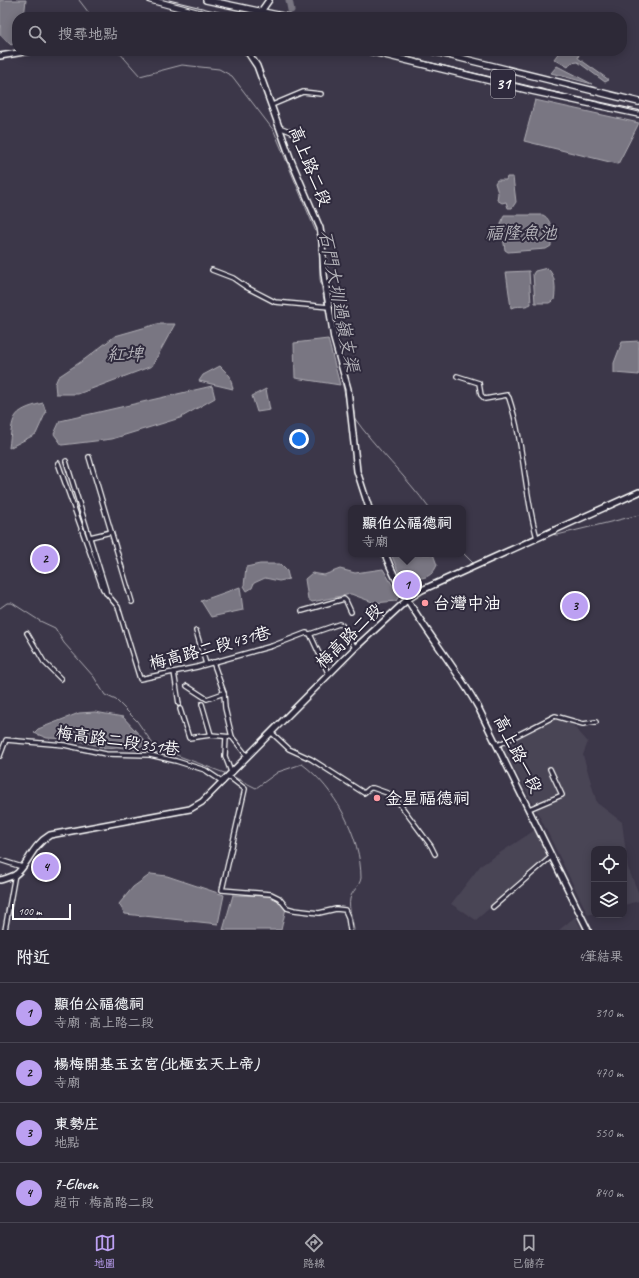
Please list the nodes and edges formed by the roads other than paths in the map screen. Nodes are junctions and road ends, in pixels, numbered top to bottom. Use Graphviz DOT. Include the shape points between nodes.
graph roads {
  1 [pos="151,0"];
  2 [pos="206,0"];
  3 [pos="269,0"];
  4 [pos="167,4"];
  5 [pos="262,11"];
  6 [pos="196,12"];
  7 [pos="266,12"];
  8 [pos="12,54"];
  9 [pos="0,56"];
  10 [pos="250,56"];
  11 [pos="389,56"];
  12 [pos="452,56"];
  13 [pos="321,94"];
  14 [pos="639,102"];
  15 [pos="272,105"];
  16 [pos="639,114"];
  17 [pos="279,127"];
  18 [pos="297,134"];
  19 [pos="212,270"];
  20 [pos="328,307"];
  21 [pos="457,376"];
  22 [pos="89,457"];
  23 [pos="66,461"];
  24 [pos="58,463"];
  25 [pos="639,492"];
  26 [pos="368,505"];
  27 [pos="111,532"];
  28 [pos="536,536"];
  29 [pos="90,537"];
  30 [pos="386,557"];
  31 [pos="106,593"];
  32 [pos="407,600"];
  33 [pos="132,602"];
  34 [pos="302,611"];
  35 [pos="351,612"];
  36 [pos="196,631"];
  37 [pos="27,633"];
  38 [pos="310,634"];
  39 [pos="355,648"];
  40 [pos="213,662"];
  41 [pos="206,664"];
  42 [pos="174,672"];
  43 [pos="329,675"];
  44 [pos="60,679"];
  45 [pos="187,686"];
  46 [pos="224,694"];
  47 [pos="179,704"];
  48 [pos="202,704"];
  49 [pos="180,709"];
  50 [pos="596,722"];
  51 [pos="272,733"];
  52 [pos="211,735"];
  53 [pos="226,737"];
  54 [pos="232,737"];
  55 [pos="498,745"];
  56 [pos="0,756"];
  57 [pos="247,756"];
  58 [pos="550,769"];
  59 [pos="230,774"];
  60 [pos="223,782"];
  61 [pos="530,809"];
  62 [pos="434,854"];
  63 [pos="552,856"];
  64 [pos="0,860"];
  65 [pos="22,866"];
  66 [pos="15,874"];
  67 [pos="0,880"];
  68 [pos="493,907"];
  69 [pos="5,930"];
  70 [pos="350,930"];
  71 [pos="588,930"];
  1 -- 4 [label="main road"];
  2 -- 5 [label="main road"];
  3 -- 5 [label="street"];
  4 -- 6 [label="main road"];
  5 -- 7 [label="main road"];
  8 -- 9 [label="street"];
  10 -- 15 [label="street, 高上路二段" via="257,66"];
  11 -- 16 [label="main road, 31" via="532,92"];
  12 -- 14 [label="main road, 31"];
  13 -- 15 [label="street" via="303,92"];
  15 -- 17 [label="street, 高上路二段"];
  17 -- 18 [label="street"];
  17 -- 20 [label="street, 高上路二段" via="320,228"];
  19 -- 20 [label="street" via="233,278 275,302"];
  20 -- 26 [label="street, 高上路二段" via="348,389 356,471"];
  21 -- 28 [label="street" via="479,383 481,395 485,400 504,394 510,398 524,461 530,512"];
  22 -- 27 [label="street"];
  23 -- 29 [label="street, 梅高路二段431巷"];
  24 -- 31 [label="street, 梅高路二段431巷"];
  25 -- 28 [label="street, 梅高路二段" via="546,534"];
  27 -- 29 [label="street"];
  27 -- 33 [label="street"];
  28 -- 32 [label="street, 梅高路二段" via="422,590"];
  29 -- 31 [label="street, 梅高路二段431巷"];
  30 -- 32 [label="street"];
  31 -- 42 [label="street, 梅高路二段431巷" via="118,607 138,678 143,680"];
  32 -- 39 [label="street, 梅高路二段"];
  32 -- 55 [label="street, 高上路一段" via="465,683"];
  34 -- 35 [label="street" via="344,600"];
  36 -- 41 [label="street"];
  37 -- 44 [label="street" via="44,662"];
  38 -- 39 [label="street, 梅高路二段431巷" via="339,624"];
  38 -- 40 [label="street, 梅高路二段431巷" via="306,633 272,646"];
  38 -- 43 [label="street"];
  39 -- 43 [label="street, 梅高路二段"];
  40 -- 41 [label="street, 梅高路二段431巷"];
  40 -- 46 [label="street"];
  41 -- 42 [label="street, 梅高路二段431巷"];
  42 -- 47 [label="street"];
  43 -- 51 [label="street, 梅高路二段"];
  45 -- 46 [label="street" via="207,699"];
  46 -- 54 [label="street"];
  48 -- 52 [label="street"];
  49 -- 52 [label="street" via="189,738"];
  50 -- 55 [label="street" via="583,724 555,716"];
  51 -- 57 [label="street, 梅高路二段"];
  51 -- 62 [label="street" via="289,749 311,759 364,793 373,788 390,794 427,840"];
  52 -- 53 [label="street"];
  53 -- 54 [label="street"];
  53 -- 59 [label="street" via="225,756"];
  54 -- 57 [label="street"];
  55 -- 61 [label="street, 高上路一段"];
  56 -- 60 [label="street, 梅高路二段351巷" via="6,740 64,745 106,754 150,756 176,761 206,770"];
  57 -- 59 [label="street, 梅高路二段"];
  58 -- 61 [label="street" via="562,795"];
  59 -- 60 [label="street, 梅高路二段"];
  59 -- 70 [label="street" via="245,789 222,890 271,894 279,898 287,908 294,910 319,913 336,909 345,910"];
  60 -- 65 [label="street, 梅高路二段" via="202,802 190,809 50,835 32,851"];
  61 -- 63 [label="street, 高上路一段"];
  63 -- 68 [label="street"];
  63 -- 71 [label="street, 高上路一段"];
  64 -- 65 [label="street"];
  65 -- 66 [label="street, 梅高路二段"];
  66 -- 67 [label="street, 梅高路二段"];
  66 -- 69 [label="street"];
}
